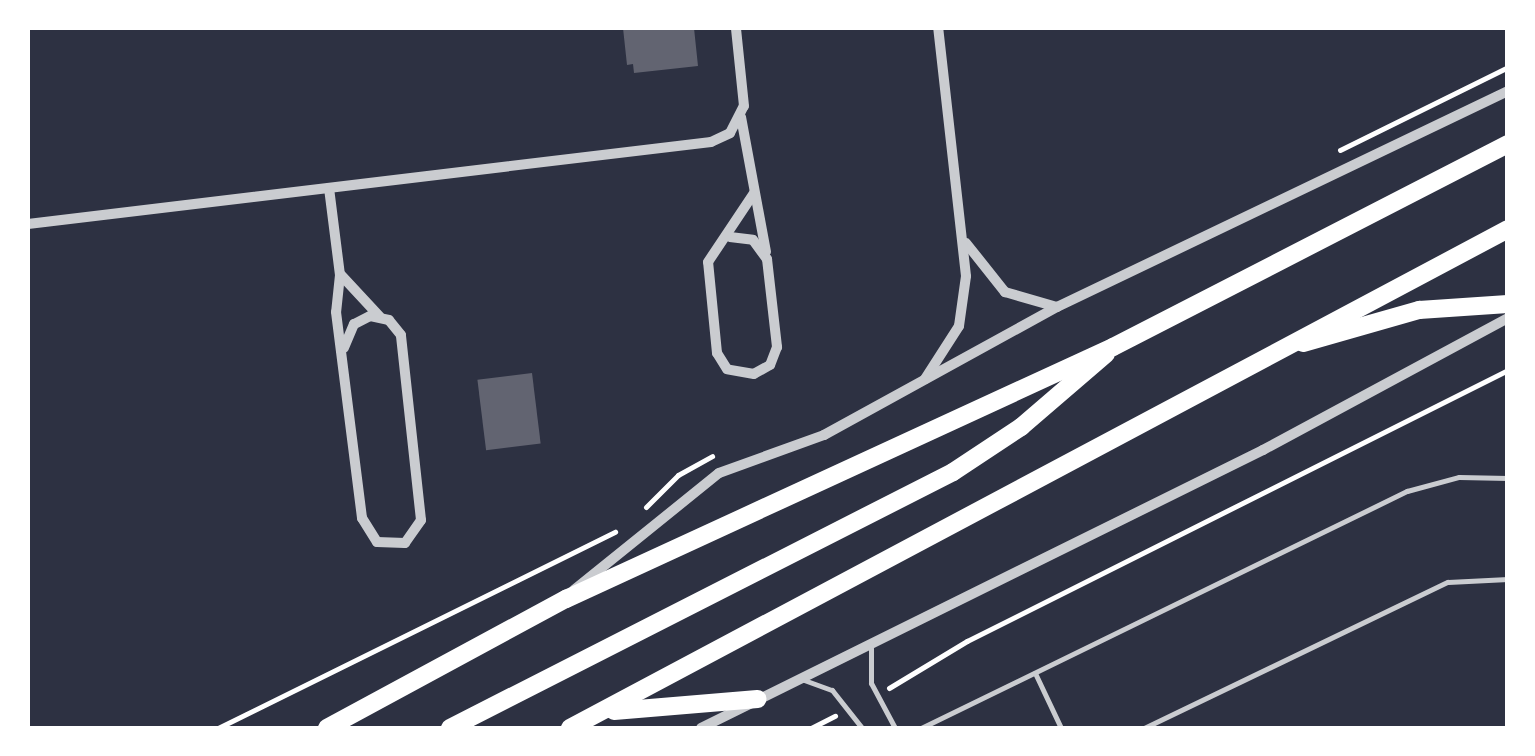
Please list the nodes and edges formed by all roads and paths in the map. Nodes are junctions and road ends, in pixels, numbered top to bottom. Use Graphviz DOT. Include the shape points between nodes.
graph roads {
  1 [pos="736,28"];
  2 [pos="938,28"];
  3 [pos="1508,91"];
  4 [pos="741,116"];
  5 [pos="1508,144"];
  6 [pos="330,188"];
  7 [pos="754,192"];
  8 [pos="28,224"];
  9 [pos="1508,229"];
  10 [pos="730,237"];
  11 [pos="963,238"];
  12 [pos="767,260"];
  13 [pos="340,274"];
  14 [pos="1508,304"];
  15 [pos="1057,307"];
  16 [pos="380,317"];
  17 [pos="1508,318"];
  18 [pos="1293,344"];
  19 [pos="1113,347"];
  20 [pos="344,348"];
  21 [pos="1508,370"];
  22 [pos="923,382"];
  23 [pos="1508,478"];
  24 [pos="1508,579"];
  25 [pos="566,599"];
  26 [pos="872,642"];
  27 [pos="1035,673"];
  28 [pos="796,680"];
  29 [pos="876,696"];
  30 [pos="758,699"];
  31 [pos="850,708"];
  32 [pos="603,712"];
  33 [pos="327,728"];
  34 [pos="450,728"];
  35 [pos="570,728"];
  36 [pos="700,728"];
  37 [pos="812,728"];
  38 [pos="862,728"];
  39 [pos="895,728"];
  40 [pos="922,728"];
  41 [pos="1061,728"];
  42 [pos="1144,728"];
  1 -- 4 [label="street"];
  2 -- 11 [label="street"];
  3 -- 15 [label="street"];
  4 -- 6 [label="street" via="730,133 711,142"];
  4 -- 7 [label="street"];
  5 -- 19 [label="main road"];
  6 -- 8 [label="street"];
  6 -- 13 [label="street"];
  7 -- 10 [label="street"];
  7 -- 12 [label="street"];
  9 -- 18 [label="main road"];
  10 -- 12 [label="street" via="753,240"];
  10 -- 12 [label="street" via="715,246 708,271 718,353 736,373 754,374 774,356"];
  11 -- 15 [label="street" via="1005,292"];
  11 -- 22 [label="street" via="959,326"];
  13 -- 16 [label="street"];
  13 -- 20 [label="street" via="336,312"];
  14 -- 18 [label="main road" via="1434,308 1343,337"];
  15 -- 22 [label="street"];
  16 -- 20 [label="street" via="354,324"];
  16 -- 20 [label="street" via="396,327 403,345 422,520 405,543 377,542 365,527"];
  17 -- 26 [label="street" via="1263,450"];
  18 -- 32 [label="main road"];
  19 -- 25 [label="main road"];
  19 -- 34 [label="main road" via="1022,427 953,472"];
  21 -- 29 [label="path" via="967,641"];
  22 -- 25 [label="street" via="824,435 700,484"];
  23 -- 27 [label="lane" via="1459,477 1407,491"];
  24 -- 42 [label="lane" via="1448,582"];
  25 -- 33 [label="main road"];
  26 -- 28 [label="street"];
  26 -- 29 [label="lane"];
  27 -- 40 [label="lane"];
  27 -- 41 [label="lane"];
  28 -- 30 [label="street"];
  28 -- 31 [label="lane" via="832,690"];
  29 -- 39 [label="lane"];
  30 -- 32 [label="main road"];
  30 -- 36 [label="street"];
  31 -- 37 [label="path"];
  31 -- 38 [label="lane"];
  32 -- 35 [label="main road"];
}
